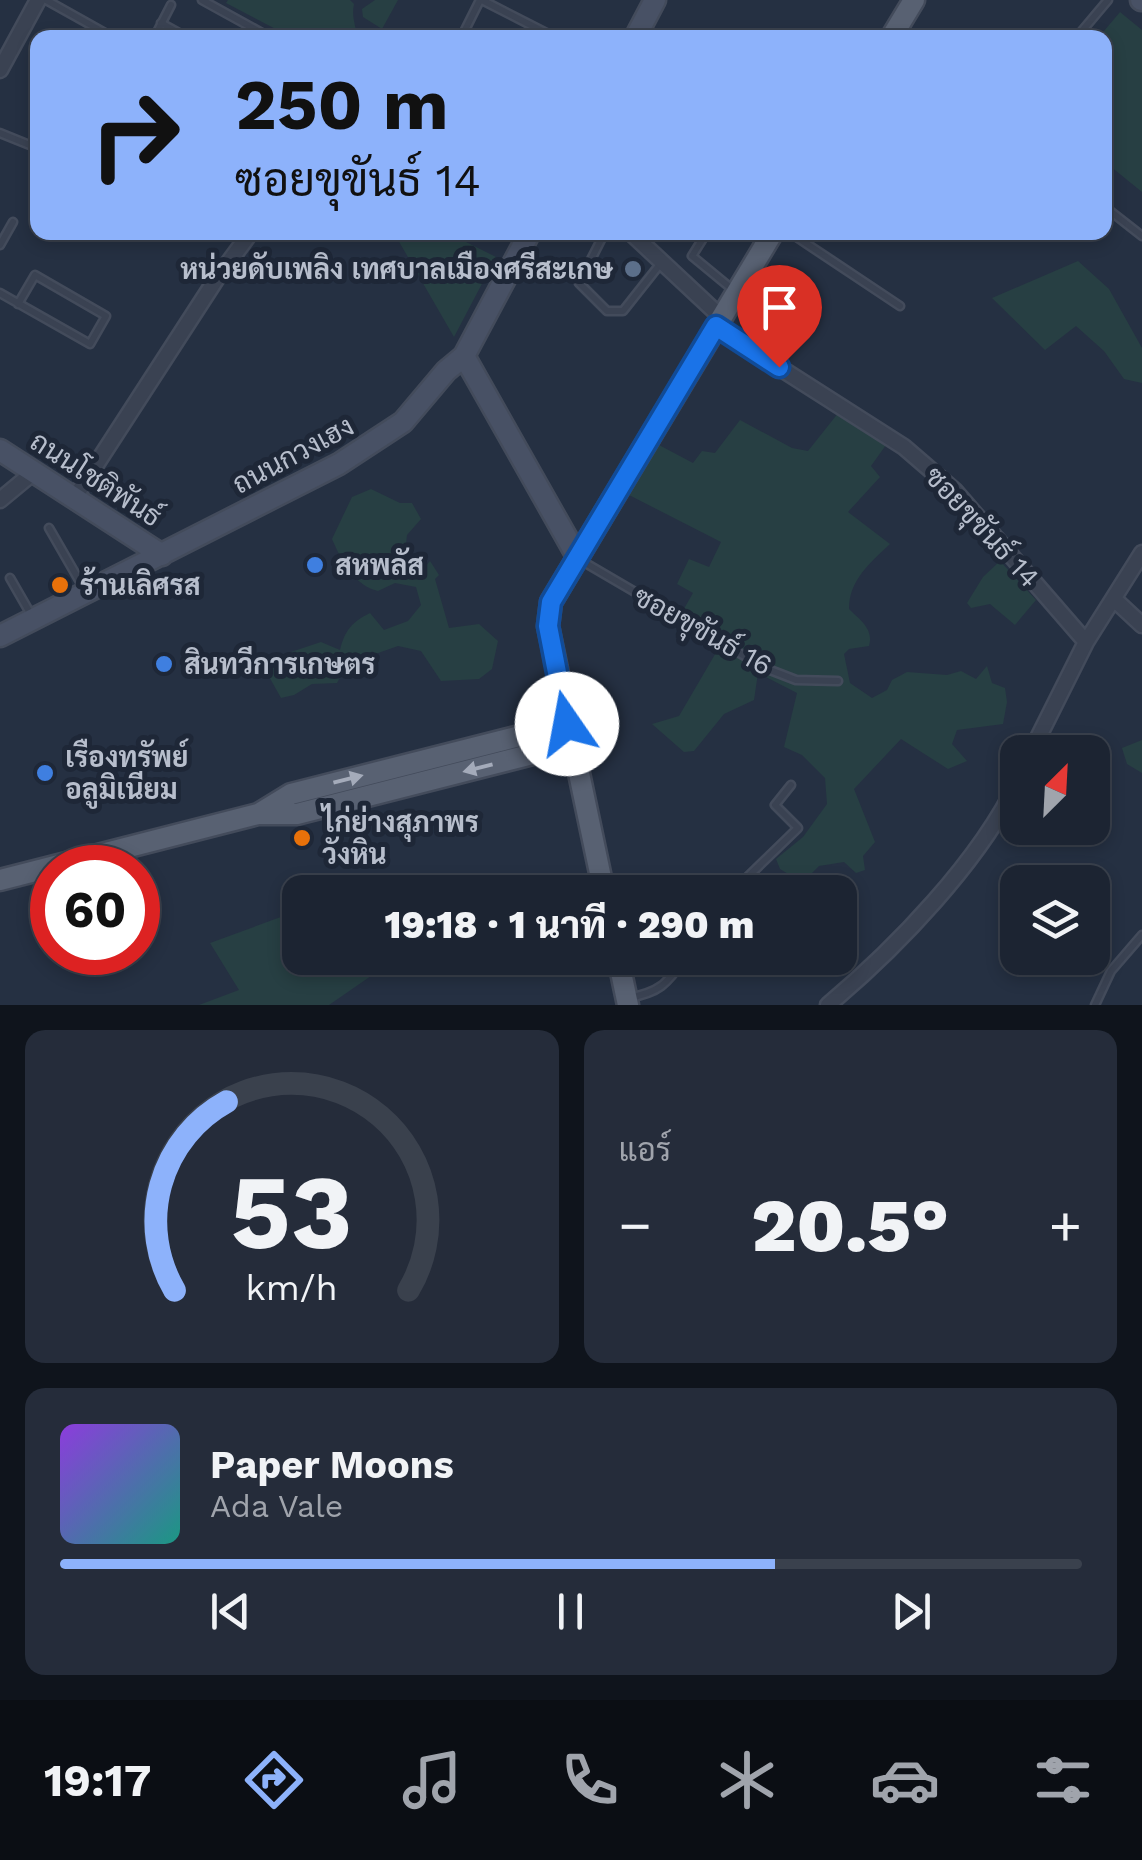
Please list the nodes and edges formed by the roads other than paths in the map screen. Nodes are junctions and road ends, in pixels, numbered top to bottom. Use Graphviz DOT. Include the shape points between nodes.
graph roads {
  1 [pos="38,0"];
  2 [pos="46,0"];
  3 [pos="202,0"];
  4 [pos="481,0"];
  5 [pos="656,0"];
  6 [pos="914,0"];
  7 [pos="1108,0"];
  8 [pos="171,4"];
  9 [pos="162,23"];
  10 [pos="540,29"];
  11 [pos="100,30"];
  12 [pos="158,30"];
  13 [pos="174,30"];
  14 [pos="256,30"];
  15 [pos="466,30"];
  16 [pos="639,30"];
  17 [pos="896,30"];
  18 [pos="1083,30"];
  19 [pos="0,70"];
  20 [pos="0,133"];
  21 [pos="30,146"];
  22 [pos="1112,212"];
  23 [pos="13,222"];
  24 [pos="1142,236"];
  25 [pos="245,240"];
  26 [pos="526,240"];
  27 [pos="601,240"];
  28 [pos="639,240"];
  29 [pos="702,240"];
  30 [pos="768,240"];
  31 [pos="801,240"];
  32 [pos="0,245"];
  33 [pos="662,262"];
  34 [pos="0,293"];
  35 [pos="736,293"];
  36 [pos="18,304"];
  37 [pos="900,306"];
  38 [pos="719,322"];
  39 [pos="464,356"];
  40 [pos="0,450"];
  41 [pos="35,471"];
  42 [pos="74,497"];
  43 [pos="0,500"];
  44 [pos="49,528"];
  45 [pos="1142,553"];
  46 [pos="162,555"];
  47 [pos="577,556"];
  48 [pos="10,578"];
  49 [pos="86,593"];
  50 [pos="1114,600"];
  51 [pos="33,619"];
  52 [pos="1142,625"];
  53 [pos="0,636"];
  54 [pos="1086,642"];
  55 [pos="838,681"];
  56 [pos="570,734"];
  57 [pos="1040,735"];
  58 [pos="791,784"];
  59 [pos="1000,815"];
  60 [pos="600,875"];
  61 [pos="750,875"];
  62 [pos="0,880"];
  63 [pos="1142,935"];
  64 [pos="621,975"];
  65 [pos="672,975"];
  66 [pos="627,1002"];
  67 [pos="828,1005"];
  68 [pos="1095,1005"];
  1 -- 19 [label="street"];
  2 -- 11 [label="lane"];
  3 -- 14 [label="lane"];
  4 -- 10 [label="lane"];
  4 -- 15 [label="lane"];
  5 -- 16 [label="street"];
  6 -- 17 [label="main road"];
  7 -- 18 [label="lane"];
  8 -- 9 [label="lane"];
  9 -- 12 [label="lane"];
  9 -- 13 [label="lane"];
  20 -- 21 [label="lane"];
  22 -- 24 [label="lane"];
  23 -- 32 [label="lane"];
  25 -- 42 [label="street"];
  26 -- 39 [label="street, ถนนกวงเฮง"];
  27 -- 33 [label="lane" via="579,283 607,311 623,311"];
  28 -- 33 [label="street, ซอยขุขันธ์ 14"];
  29 -- 35 [label="lane" via="692,256"];
  30 -- 35 [label="main road"];
  31 -- 37 [label="lane"];
  33 -- 38 [label="street, ซอยขุขันธ์ 14"];
  34 -- 36 [label="lane"];
  35 -- 38 [label="main road"];
  36 -- 36 [label="lane" via="90,344 106,316 35,275"];
  38 -- 47 [label="main road"];
  38 -- 54 [label="street, ซอยขุขันธ์ 14" via="930,469"];
  39 -- 46 [label="street, ถนนกวงเฮง" via="403,422 372,445"];
  39 -- 47 [label="street"];
  40 -- 41 [label="street, ถนนโชติพันธ์"];
  41 -- 42 [label="street, ถนนโชติพันธ์"];
  41 -- 43 [label="street"];
  42 -- 46 [label="street, ถนนโชติพันธ์"];
  44 -- 49 [label="lane"];
  45 -- 50 [label="street"];
  46 -- 49 [label="street, ถนนกวงเฮง"];
  47 -- 55 [label="lane, ซอยขุขันธ์ 16" via="764,668 796,680"];
  47 -- 56 [label="main road" via="551,602 548,626"];
  48 -- 51 [label="lane"];
  49 -- 51 [label="street, ถนนกวงเฮง"];
  50 -- 52 [label="street"];
  50 -- 54 [label="street"];
  51 -- 53 [label="street, ถนนกวงเฮง"];
  54 -- 57 [label="street"];
  56 -- 60 [label="main road"];
  56 -- 62 [label="main road" via="291,794 258,814"];
  58 -- 61 [label="lane" via="775,804 798,828"];
  59 -- 67 [label="street" via="911,927"];
  63 -- 68 [label="lane" via="1111,971"];
  64 -- 66 [label="main road"];
  65 -- 66 [label="lane" via="664,986"];
}
